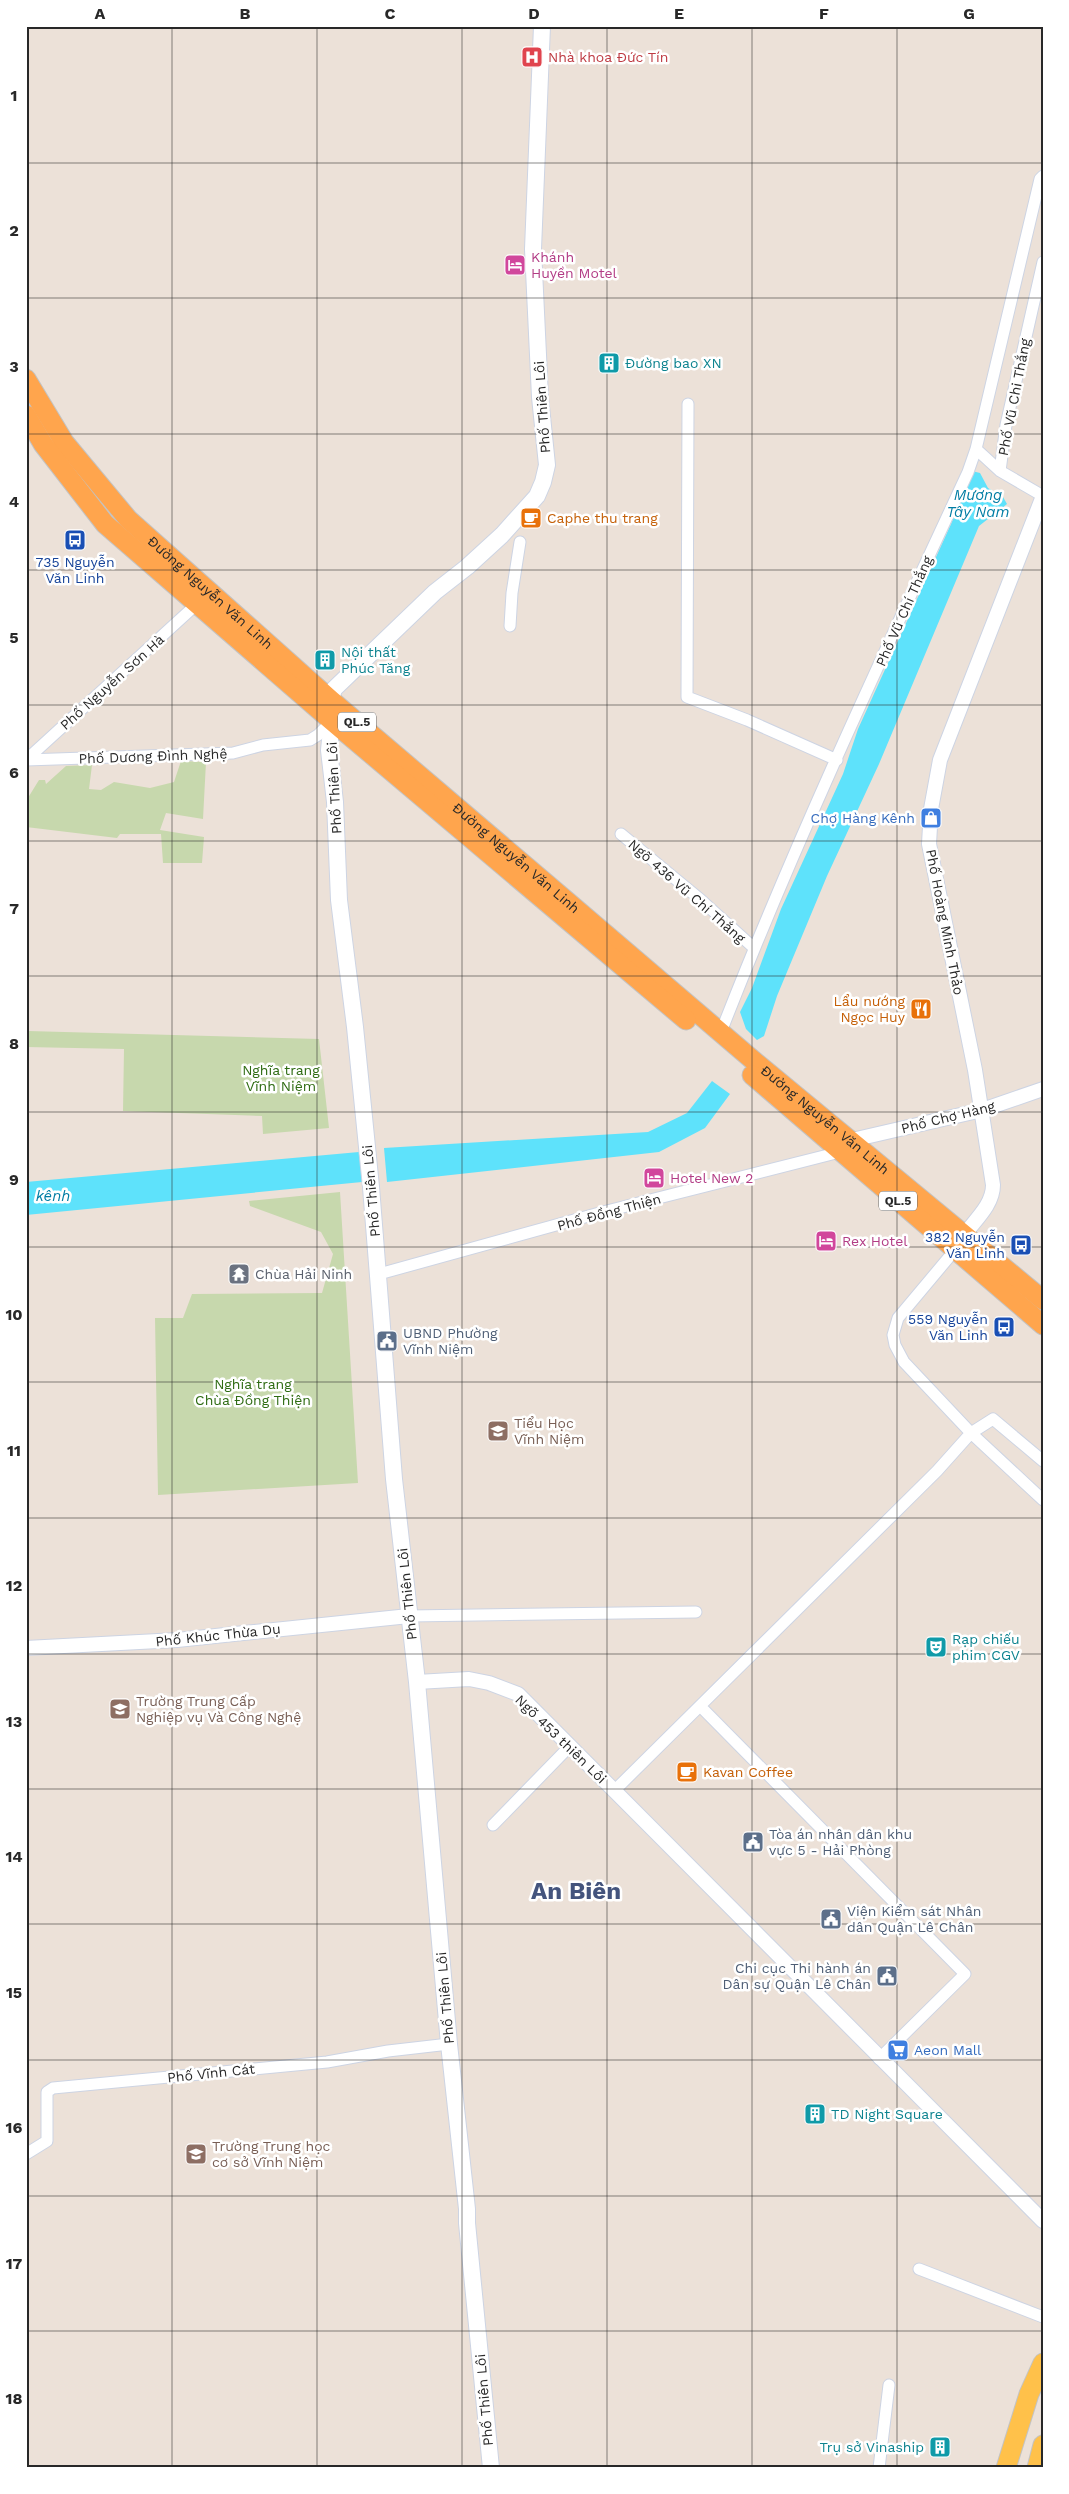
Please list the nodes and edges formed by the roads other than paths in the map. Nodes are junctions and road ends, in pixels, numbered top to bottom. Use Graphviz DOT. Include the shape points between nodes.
graph roads {
  1 [pos="542,26"];
  2 [pos="1043,176"];
  3 [pos="1043,262"];
  4 [pos="26,379"];
  5 [pos="688,404"];
  6 [pos="26,415"];
  7 [pos="976,449"];
  8 [pos="1000,471"];
  9 [pos="1043,496"];
  10 [pos="520,542"];
  11 [pos="198,603"];
  12 [pos="510,626"];
  13 [pos="331,700"];
  14 [pos="332,721"];
  15 [pos="26,760"];
  16 [pos="837,760"];
  17 [pos="621,834"];
  18 [pos="754,948"];
  19 [pos="720,1040"];
  20 [pos="1043,1089"];
  21 [pos="982,1110"];
  22 [pos="846,1146"];
  23 [pos="960,1242"];
  24 [pos="379,1274"];
  25 [pos="1043,1300"];
  26 [pos="1043,1325"];
  27 [pos="970,1432"];
  28 [pos="1043,1461"];
  29 [pos="1043,1500"];
  30 [pos="696,1612"];
  31 [pos="409,1616"];
  32 [pos="26,1648"];
  33 [pos="417,1682"];
  34 [pos="701,1707"];
  35 [pos="569,1748"];
  36 [pos="614,1791"];
  37 [pos="493,1824"];
  38 [pos="449,2044"];
  39 [pos="879,2059"];
  40 [pos="26,2154"];
  41 [pos="1043,2221"];
  42 [pos="919,2268"];
  43 [pos="1043,2317"];
  44 [pos="1043,2363"];
  45 [pos="889,2385"];
  46 [pos="1043,2445"];
  47 [pos="491,2468"];
  48 [pos="879,2468"];
  49 [pos="1006,2468"];
  50 [pos="1036,2468"];
  1 -- 13 [label="main road, Phố Thiên Lôi" via="533,249 540,397 547,465 543,482 537,496 502,535 397,628 334,689"];
  2 -- 7 [label="street, Phố Vũ Chí Thắng" via="1023,244"];
  3 -- 8 [label="street, Phố Vũ Chi Thắng" via="1006,425"];
  4 -- 13 [label="highway, Đường Nguyễn Văn Linh / QL.5" via="64,442 128,518"];
  5 -- 16 [label="street" via="687,697"];
  6 -- 11 [label="highway, Đường Nguyễn Văn Linh / QL.5" via="43,444 105,524"];
  7 -- 8 [label="street, Phố Vũ Chi Thắng"];
  7 -- 16 [label="street, Phố Vũ Chí Thắng"];
  8 -- 9 [label="street"];
  9 -- 21 [label="street, Phố Hoàng Minh Thảo" via="940,760 931,809 929,844"];
  10 -- 12 [label="street"];
  11 -- 14 [label="highway, Đường Nguyễn Văn Linh / QL.5"];
  11 -- 15 [label="street, Phố Nguyễn Sơn Hà"];
  13 -- 14 [label="main road, Phố Thiên Lôi"];
  13 -- 19 [label="highway, Đường Nguyễn Văn Linh / QL.5"];
  14 -- 15 [label="street, Phố Dương Đình Nghệ" via="310,740 263,745 233,753"];
  14 -- 19 [label="highway, Đường Nguyễn Văn Linh / QL.5"];
  14 -- 24 [label="main road, Phố Thiên Lôi" via="329,750 335,802 339,900"];
  16 -- 18 [label="street, Phố Vũ Chí Thắng"];
  17 -- 18 [label="street, Ngõ 436 Vũ Chí Thắng"];
  18 -- 19 [label="street, Phố Vũ Chí Thắng"];
  19 -- 22 [label="highway, Đường Nguyễn Văn Linh / QL.5"];
  20 -- 21 [label="street, Phố Chợ Hàng"];
  21 -- 22 [label="street, Phố Chợ Hàng"];
  21 -- 23 [label="street, Phố Hoàng Minh Thảo" via="993,1194"];
  22 -- 23 [label="highway, Đường Nguyễn Văn Linh / QL.5"];
  22 -- 24 [label="street, Phố Đồng Thiện"];
  23 -- 25 [label="highway, Đường Nguyễn Văn Linh / QL.5"];
  23 -- 26 [label="highway, Đường Nguyễn Văn Linh / QL.5"];
  23 -- 27 [label="street" via="898,1318 893,1335 904,1362"];
  24 -- 31 [label="main road, Phố Thiên Lôi" via="394,1479"];
  27 -- 28 [label="street" via="993,1419"];
  27 -- 29 [label="street"];
  27 -- 34 [label="street" via="937,1471"];
  30 -- 31 [label="street"];
  31 -- 32 [label="street, Phố Khúc Thừa Dụ" via="177,1640"];
  31 -- 33 [label="main road, Phố Thiên Lôi"];
  33 -- 35 [label="street, Ngõ 453 thiên Lôi" via="468,1679 518,1694"];
  33 -- 38 [label="main road, Phố Thiên Lôi"];
  34 -- 36 [label="street"];
  34 -- 39 [label="street" via="965,1974"];
  35 -- 36 [label="street, Ngõ 453 thiên Lôi"];
  35 -- 37 [label="street"];
  36 -- 39 [label="street, Ngõ 453 thiên Lôi"];
  38 -- 40 [label="street, Phố Vĩnh Cát" via="327,2062 53,2088 47,2092 47,2141"];
  38 -- 47 [label="main road, Phố Thiên Lôi" via="468,2209"];
  39 -- 41 [label="street, Ngõ 453 thiên Lôi"];
  42 -- 43 [label="street"];
  44 -- 49 [label="main road" via="1029,2394"];
  45 -- 48 [label="street"];
  46 -- 50 [label="main road"];
}
